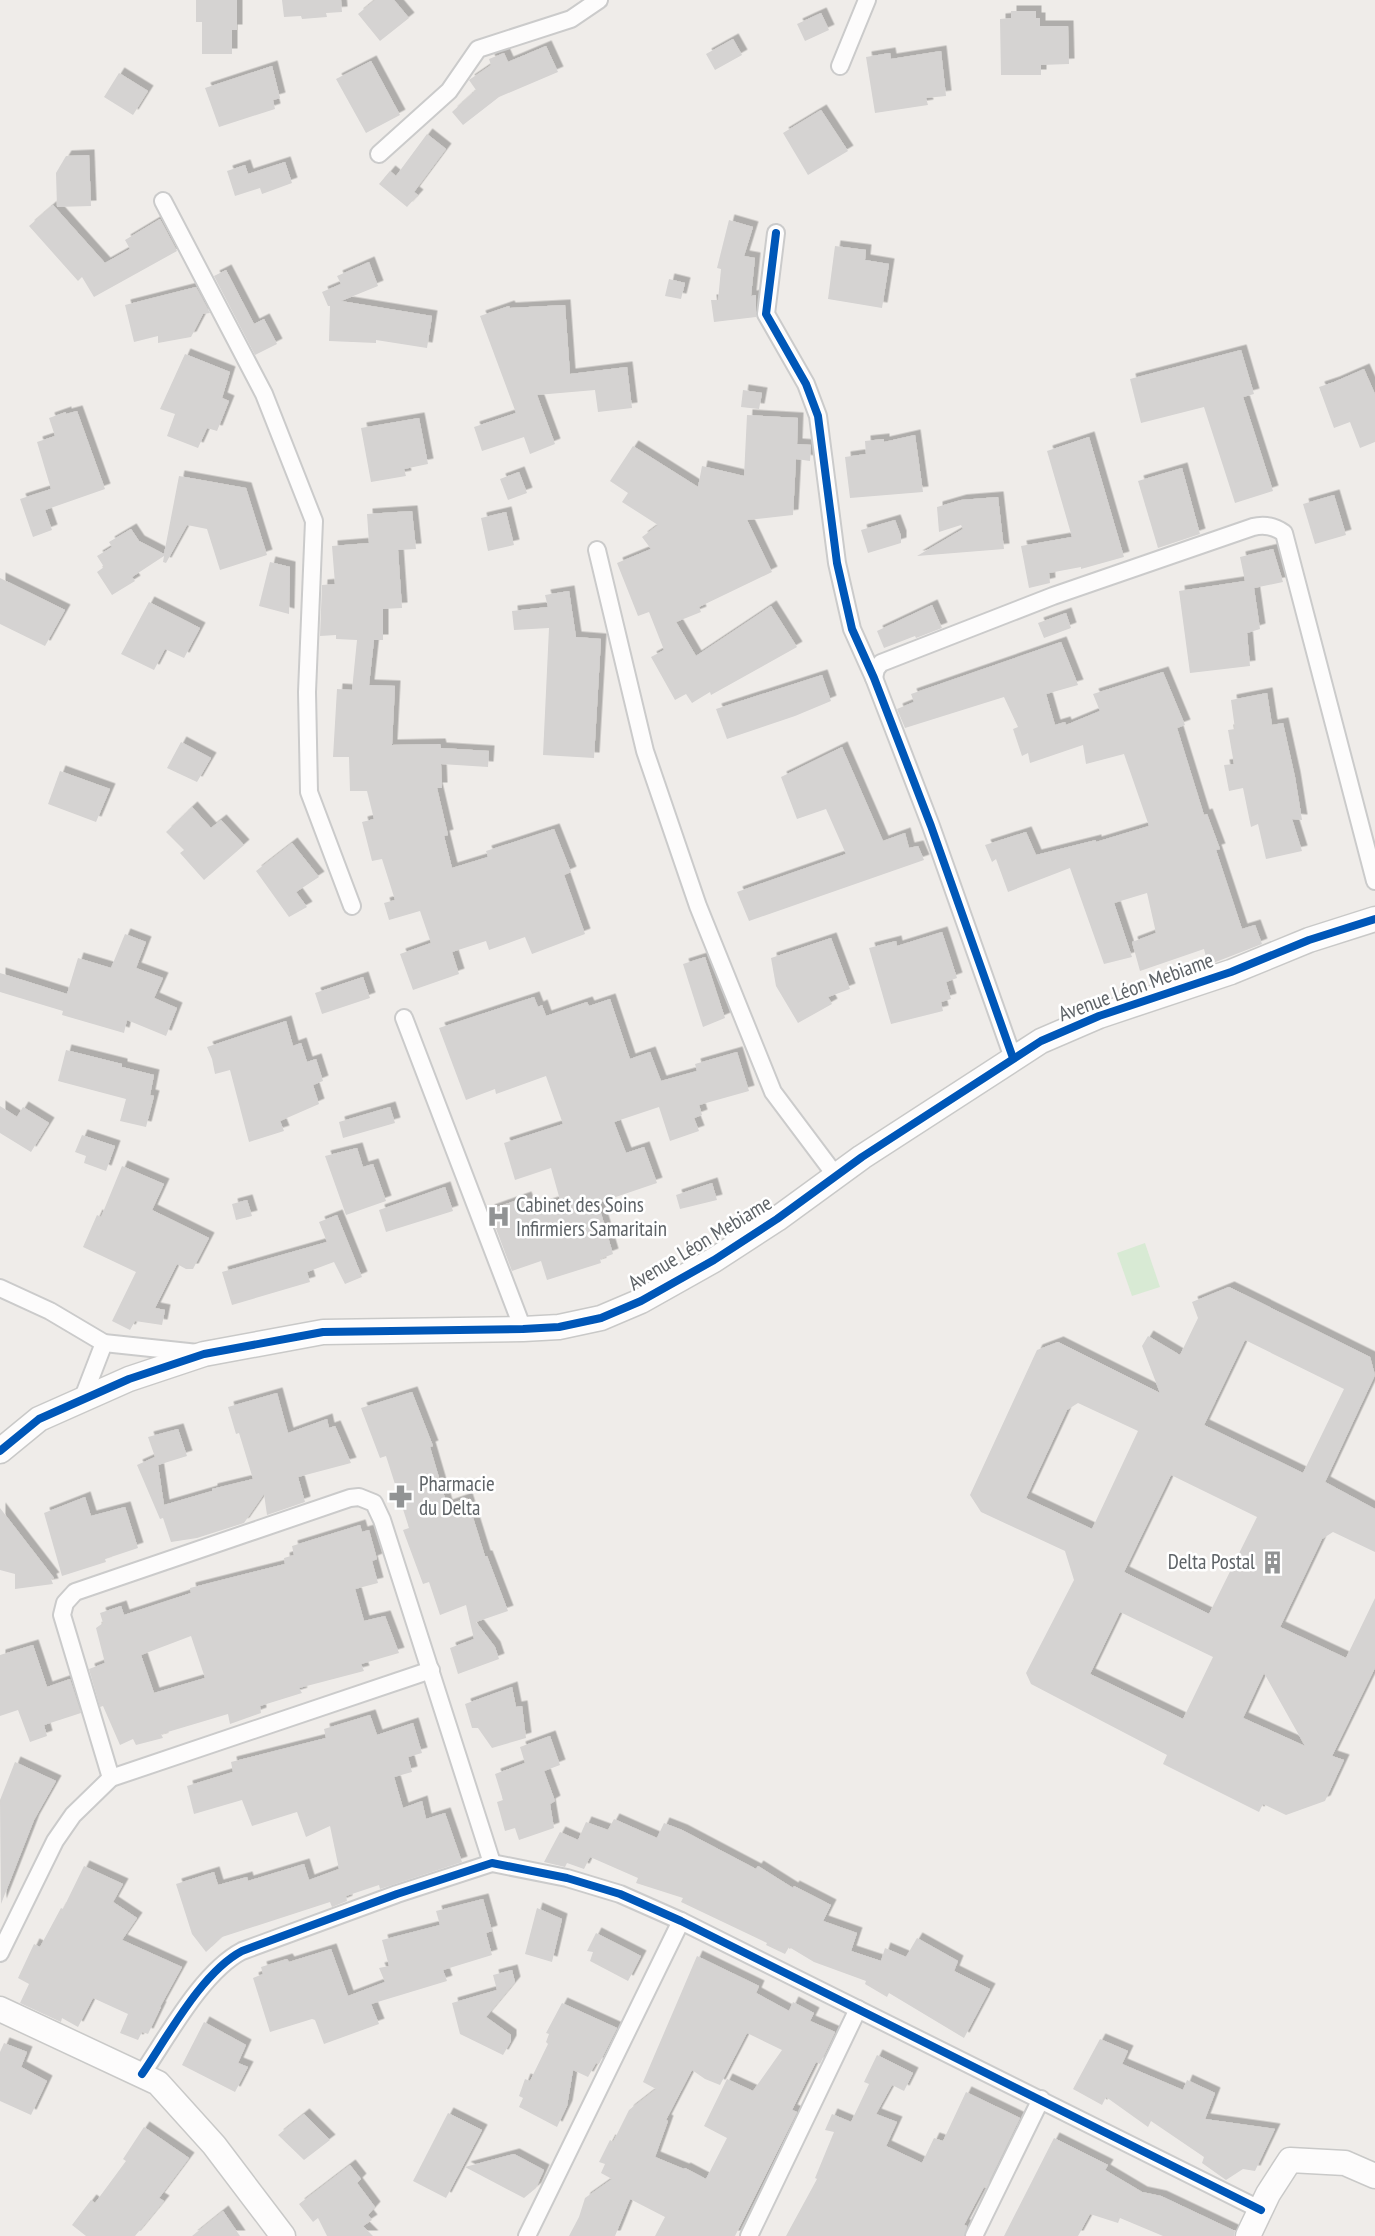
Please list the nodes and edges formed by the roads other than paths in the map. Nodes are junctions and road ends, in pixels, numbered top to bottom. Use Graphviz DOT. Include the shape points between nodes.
graph roads {
  1 [pos="599,0"];
  2 [pos="867,0"];
  3 [pos="840,66"];
  4 [pos="380,154"];
  5 [pos="163,201"];
  6 [pos="776,233"];
  7 [pos="597,550"];
  8 [pos="874,678"];
  9 [pos="1375,881"];
  10 [pos="352,906"];
  11 [pos="1375,919"];
  12 [pos="404,1017"];
  13 [pos="1013,1058"];
  14 [pos="836,1176"];
  15 [pos="0,1288"];
  16 [pos="522,1329"];
  17 [pos="104,1343"];
  18 [pos="204,1354"];
  19 [pos="82,1400"];
  20 [pos="0,1451"];
  21 [pos="431,1670"];
  22 [pos="111,1778"];
  23 [pos="492,1863"];
  24 [pos="681,1921"];
  25 [pos="0,1953"];
  26 [pos="0,2009"];
  27 [pos="858,2009"];
  28 [pos="142,2074"];
  29 [pos="1041,2099"];
  30 [pos="1375,2176"];
  31 [pos="1261,2210"];
  32 [pos="284,2236"];
  33 [pos="527,2236"];
  34 [pos="749,2236"];
  35 [pos="974,2236"];
  36 [pos="1248,2236"];
  1 -- 4 [label="street" via="571,19 478,49 449,91"];
  2 -- 3 [label="street"];
  5 -- 10 [label="street" via="264,394 314,521 307,692 309,792"];
  6 -- 8 [label="street" via="766,314 806,384 818,416 837,562 852,629"];
  7 -- 14 [label="street" via="645,750 698,906 772,1092"];
  8 -- 9 [label="street" via="881,663 1053,596 1252,527 1277,529 1284,533"];
  8 -- 13 [label="street"];
  11 -- 13 [label="street, Avenue Léon Mebiame" via="1099,1016"];
  12 -- 16 [label="street"];
  13 -- 14 [label="street, Avenue Léon Mebiame"];
  14 -- 16 [label="street, Avenue Léon Mebiame" via="714,1260 641,1301 601,1318 559,1327"];
  15 -- 17 [label="street"];
  16 -- 18 [label="street, Avenue Léon Mebiame" via="323,1332"];
  17 -- 18 [label="street"];
  17 -- 19 [label="street"];
  18 -- 19 [label="street, Avenue Léon Mebiame" via="129,1379"];
  19 -- 20 [label="street, Avenue Léon Mebiame" via="39,1419"];
  21 -- 22 [label="street"];
  21 -- 22 [label="street" via="374,1503 350,1498 75,1592 65,1603 62,1615"];
  21 -- 23 [label="street"];
  22 -- 25 [label="street" via="73,1815 55,1841"];
  23 -- 24 [label="street" via="567,1878 620,1894"];
  23 -- 28 [label="street" via="228,1958 189,2004"];
  24 -- 27 [label="street"];
  24 -- 33 [label="street"];
  26 -- 28 [label="street"];
  27 -- 29 [label="street"];
  27 -- 34 [label="street"];
  28 -- 32 [label="street" via="165,2090 214,2145"];
  29 -- 31 [label="street"];
  29 -- 35 [label="street"];
  30 -- 31 [label="street" via="1345,2163 1290,2160"];
  31 -- 36 [label="street"];
}
